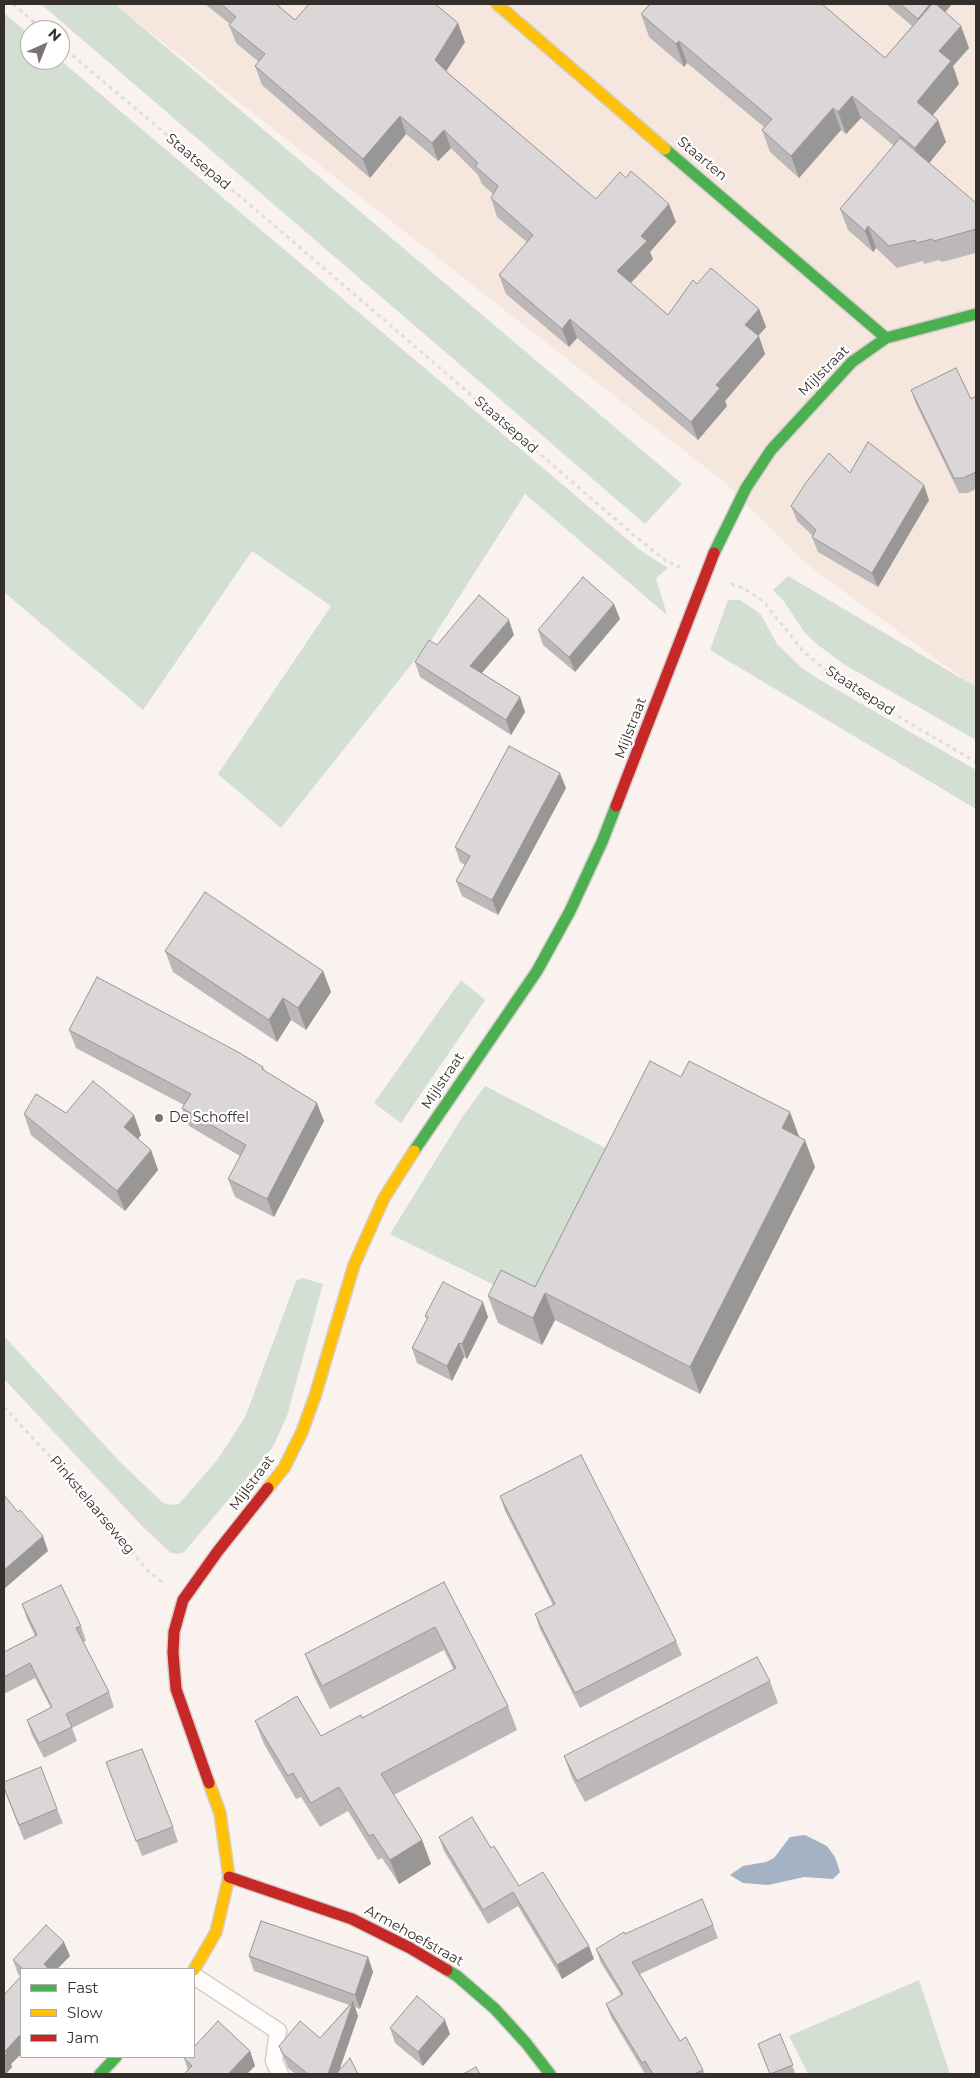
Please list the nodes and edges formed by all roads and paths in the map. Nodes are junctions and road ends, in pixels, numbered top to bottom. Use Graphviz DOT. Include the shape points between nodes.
graph roads {
  1 [pos="13,4"];
  2 [pos="497,4"];
  3 [pos="31,20"];
  4 [pos="70,53"];
  5 [pos="976,314"];
  6 [pos="886,338"];
  7 [pos="706,577"];
  8 [pos="976,762"];
  9 [pos="4,1407"];
  10 [pos="184,1600"];
  11 [pos="230,1877"];
  12 [pos="195,1968"];
  13 [pos="195,1977"];
  14 [pos="115,2058"];
  15 [pos="100,2074"];
  16 [pos="280,2074"];
  17 [pos="550,2074"];
  1 -- 3 [label="path"];
  2 -- 6 [label="street, Staarten"];
  4 -- 7 [label="path, Staatsepad" via="635,536 666,561"];
  5 -- 6 [label="street, Mijlstraat"];
  6 -- 7 [label="street, Mijlstraat" via="852,362 770,450 746,488"];
  7 -- 8 [label="path, Staatsepad" via="743,588 763,601 803,651 841,683"];
  7 -- 10 [label="street, Mijlstraat" via="602,842 570,911 537,971 384,1198 354,1266 315,1396 284,1468"];
  9 -- 10 [label="path, Pinkstelaarseweg" via="96,1506 147,1570"];
  10 -- 11 [label="street, Mijlstraat" via="174,1632 176,1689 220,1813"];
  11 -- 12 [label="street, Mijlstraat" via="216,1932"];
  11 -- 17 [label="street, Armehoefstraat" via="352,1919 457,1976 495,2009"];
  13 -- 16 [label="lane" via="278,2031 274,2061"];
  14 -- 15 [label="street"];
}
